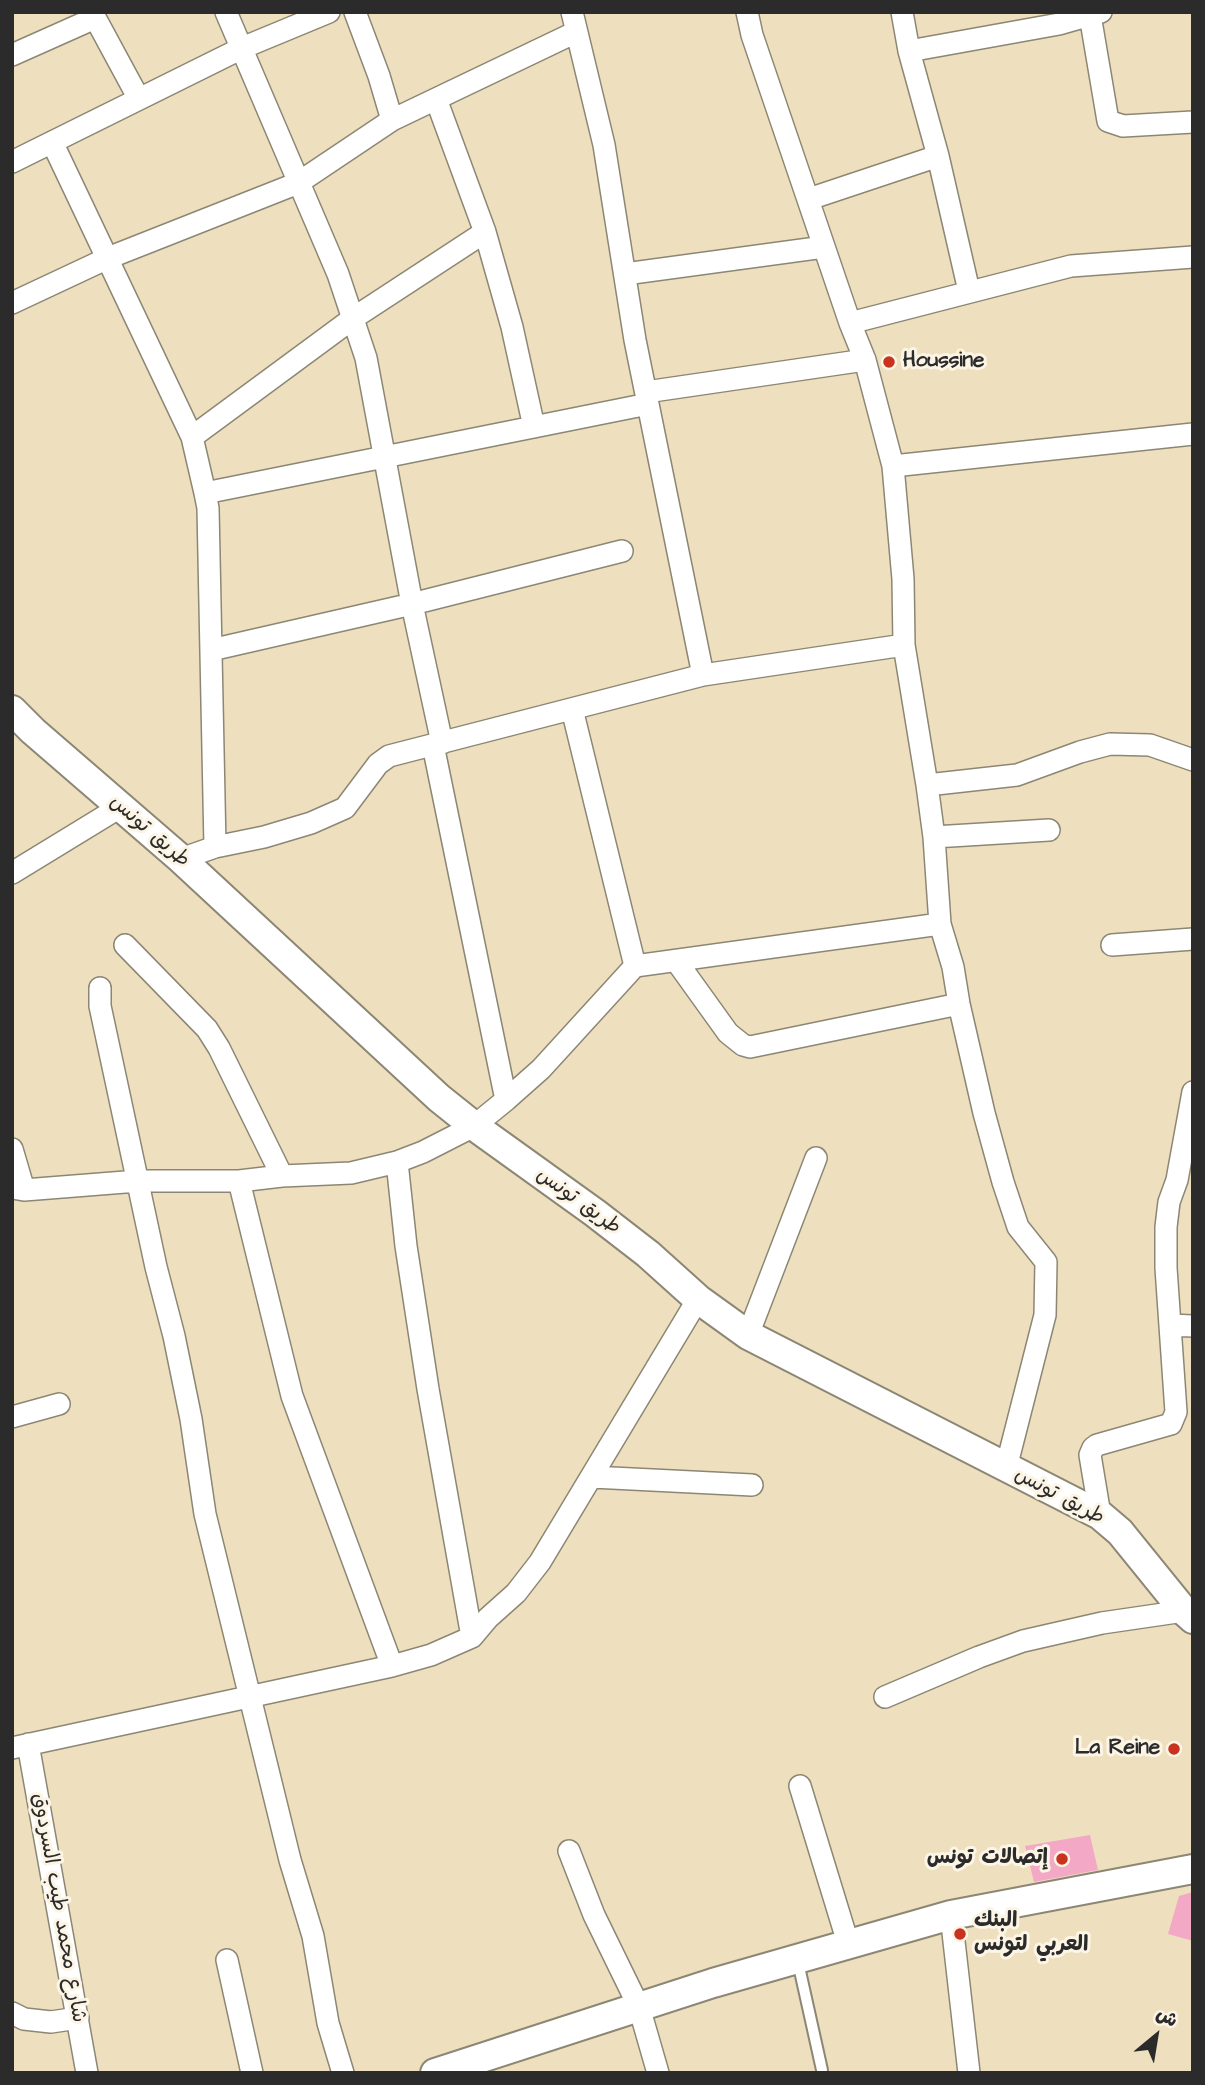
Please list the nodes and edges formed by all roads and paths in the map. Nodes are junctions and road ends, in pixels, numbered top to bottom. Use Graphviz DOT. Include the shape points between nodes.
graph roads {
  1 [pos="226,12"];
  2 [pos="329,12"];
  3 [pos="355,12"];
  4 [pos="747,12"];
  5 [pos="902,12"];
  6 [pos="1095,14"];
  7 [pos="93,15"];
  8 [pos="574,22"];
  9 [pos="242,48"];
  10 [pos="909,51"];
  11 [pos="12,55"];
  12 [pos="139,99"];
  13 [pos="436,99"];
  14 [pos="392,120"];
  15 [pos="1193,122"];
  16 [pos="52,142"];
  17 [pos="938,156"];
  18 [pos="12,162"];
  19 [pos="298,183"];
  20 [pos="809,199"];
  21 [pos="485,232"];
  22 [pos="824,247"];
  23 [pos="1193,257"];
  24 [pos="108,258"];
  25 [pos="625,274"];
  26 [pos="969,291"];
  27 [pos="12,303"];
  28 [pos="352,319"];
  29 [pos="850,323"];
  30 [pos="865,360"];
  31 [pos="647,398"];
  32 [pos="534,427"];
  33 [pos="1193,434"];
  34 [pos="192,437"];
  35 [pos="385,458"];
  36 [pos="893,466"];
  37 [pos="205,493"];
  38 [pos="622,551"];
  39 [pos="412,604"];
  40 [pos="905,645"];
  41 [pos="211,650"];
  42 [pos="703,675"];
  43 [pos="572,709"];
  44 [pos="12,710"];
  45 [pos="438,744"];
  46 [pos="1193,760"];
  47 [pos="927,785"];
  48 [pos="120,807"];
  49 [pos="1049,830"];
  50 [pos="934,837"];
  51 [pos="215,847"];
  52 [pos="181,859"];
  53 [pos="12,873"];
  54 [pos="940,924"];
  55 [pos="1193,939"];
  56 [pos="125,944"];
  57 [pos="1112,945"];
  58 [pos="677,961"];
  59 [pos="635,966"];
  60 [pos="100,988"];
  61 [pos="959,1004"];
  62 [pos="1193,1092"];
  63 [pos="506,1100"];
  64 [pos="474,1126"];
  65 [pos="12,1149"];
  66 [pos="816,1158"];
  67 [pos="397,1162"];
  68 [pos="282,1176"];
  69 [pos="138,1181"];
  70 [pos="239,1181"];
  71 [pos="18,1189"];
  72 [pos="698,1299"];
  73 [pos="1170,1325"];
  74 [pos="1193,1326"];
  75 [pos="748,1335"];
  76 [pos="59,1404"];
  77 [pos="12,1417"];
  78 [pos="1006,1468"];
  79 [pos="592,1477"];
  80 [pos="752,1485"];
  81 [pos="1100,1515"];
  82 [pos="1188,1615"];
  83 [pos="472,1637"];
  84 [pos="392,1666"];
  85 [pos="885,1697"];
  86 [pos="249,1698"];
  87 [pos="20,1746"];
  88 [pos="800,1786"];
  89 [pos="569,1851"];
  90 [pos="1193,1869"];
  91 [pos="951,1915"];
  92 [pos="848,1943"];
  93 [pos="798,1959"];
  94 [pos="227,1960"];
  95 [pos="639,2007"];
  96 [pos="12,2013"];
  97 [pos="78,2018"];
  98 [pos="473,2067"];
  99 [pos="822,2070"];
  100 [pos="87,2073"];
  101 [pos="252,2073"];
  102 [pos="343,2073"];
  103 [pos="435,2073"];
  104 [pos="658,2073"];
  105 [pos="969,2073"];
  1 -- 9 [label="street"];
  2 -- 9 [label="street"];
  3 -- 14 [label="street"];
  4 -- 20 [label="street"];
  5 -- 10 [label="street"];
  6 -- 10 [label="street"];
  6 -- 15 [label="street" via="1108,121 1123,126"];
  7 -- 11 [label="street"];
  7 -- 12 [label="street"];
  8 -- 13 [label="street"];
  8 -- 25 [label="street" via="604,145"];
  9 -- 12 [label="street"];
  9 -- 19 [label="street"];
  10 -- 17 [label="street"];
  12 -- 16 [label="street"];
  13 -- 14 [label="street"];
  13 -- 21 [label="street"];
  14 -- 19 [label="street"];
  16 -- 18 [label="street"];
  16 -- 24 [label="street"];
  17 -- 20 [label="street"];
  17 -- 26 [label="street"];
  19 -- 24 [label="street"];
  19 -- 28 [label="street" via="338,274"];
  20 -- 22 [label="street"];
  21 -- 28 [label="street"];
  21 -- 32 [label="street"];
  22 -- 25 [label="street"];
  22 -- 29 [label="street"];
  23 -- 26 [label="street" via="1071,266"];
  24 -- 27 [label="street"];
  24 -- 34 [label="street"];
  25 -- 31 [label="street"];
  26 -- 29 [label="street"];
  28 -- 34 [label="street"];
  28 -- 35 [label="street" via="366,358"];
  29 -- 30 [label="street"];
  30 -- 31 [label="street"];
  30 -- 36 [label="street"];
  31 -- 32 [label="street"];
  31 -- 42 [label="street"];
  32 -- 35 [label="street"];
  33 -- 36 [label="street"];
  34 -- 37 [label="street"];
  35 -- 37 [label="street"];
  35 -- 39 [label="street"];
  36 -- 40 [label="street"];
  37 -- 41 [label="street"];
  38 -- 39 [label="street"];
  39 -- 41 [label="street"];
  39 -- 45 [label="street"];
  40 -- 42 [label="street"];
  40 -- 47 [label="street"];
  41 -- 51 [label="street"];
  42 -- 43 [label="street"];
  43 -- 45 [label="street"];
  43 -- 59 [label="street"];
  44 -- 48 [label="main road, طريق تونس"];
  45 -- 51 [label="street" via="389,756 377,764 345,808 288,830"];
  45 -- 63 [label="street"];
  46 -- 47 [label="street" via="1150,745 1110,744 1017,775"];
  47 -- 50 [label="street"];
  48 -- 52 [label="main road, طريق تونس"];
  48 -- 53 [label="street"];
  49 -- 50 [label="street"];
  50 -- 54 [label="street"];
  51 -- 52 [label="street"];
  52 -- 64 [label="main road, طريق تونس" via="370,1036"];
  54 -- 58 [label="street"];
  54 -- 61 [label="street"];
  55 -- 57 [label="street"];
  56 -- 68 [label="street" via="207,1029"];
  58 -- 59 [label="street"];
  58 -- 61 [label="street" via="728,1033 750,1047"];
  59 -- 63 [label="street" via="541,1069"];
  60 -- 69 [label="street"];
  61 -- 78 [label="street" via="1010,1204 1018,1227 1046,1262 1045,1315"];
  62 -- 73 [label="street" via="1166,1227"];
  63 -- 64 [label="street"];
  64 -- 67 [label="street"];
  64 -- 72 [label="main road, طريق تونس" via="648,1254"];
  65 -- 71 [label="street"];
  66 -- 75 [label="street"];
  67 -- 68 [label="street" via="351,1173"];
  67 -- 83 [label="street" via="428,1389"];
  68 -- 70 [label="street"];
  69 -- 70 [label="street"];
  69 -- 71 [label="street"];
  69 -- 86 [label="street" via="191,1419 205,1514"];
  70 -- 84 [label="street" via="292,1396"];
  72 -- 75 [label="main road, طريق تونس"];
  72 -- 79 [label="street"];
  73 -- 74 [label="street"];
  73 -- 81 [label="street" via="1176,1412 1171,1424 1093,1448 1090,1455"];
  75 -- 78 [label="main road, طريق تونس"];
  76 -- 77 [label="street"];
  78 -- 81 [label="main road, طريق تونس"];
  79 -- 80 [label="street"];
  79 -- 83 [label="street" via="540,1562"];
  81 -- 82 [label="main road, طريق تونس" via="1120,1532"];
  82 -- 85 [label="street" via="1102,1623 1023,1641"];
  83 -- 84 [label="street"];
  84 -- 86 [label="street"];
  86 -- 87 [label="street"];
  86 -- 102 [label="street" via="313,1936 328,2023"];
  87 -- 97 [label="street, شارع محمد طيب السردوق"];
  88 -- 92 [label="street"];
  89 -- 95 [label="street"];
  90 -- 91 [label="main road"];
  91 -- 92 [label="main road"];
  91 -- 105 [label="street"];
  92 -- 93 [label="main road"];
  93 -- 95 [label="main road"];
  93 -- 99 [label="lane"];
  94 -- 101 [label="street"];
  95 -- 98 [label="main road"];
  95 -- 104 [label="street"];
  96 -- 97 [label="street" via="51,2022"];
  97 -- 100 [label="street, شارع محمد طيب السردوق"];
  98 -- 103 [label="main road"];
}
